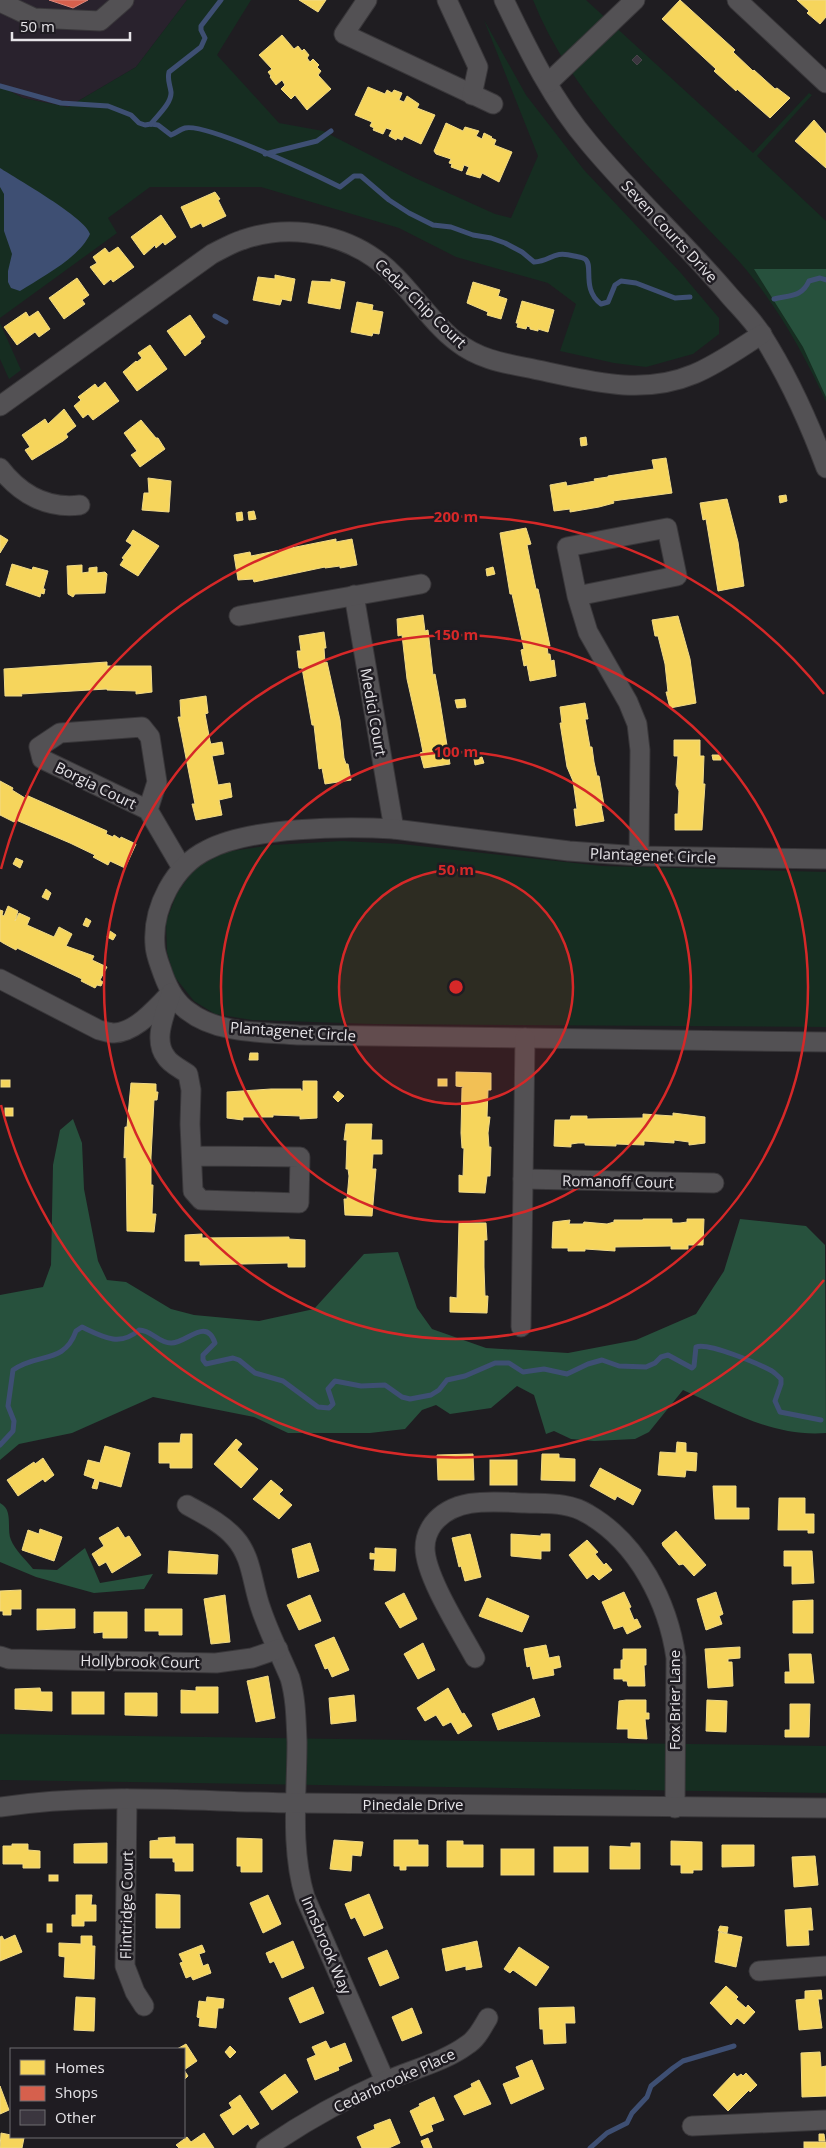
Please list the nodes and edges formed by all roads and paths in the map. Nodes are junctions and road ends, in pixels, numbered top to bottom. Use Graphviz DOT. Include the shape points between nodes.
graph roads {
  1 [pos="124,0"];
  2 [pos="367,0"];
  3 [pos="447,0"];
  4 [pos="504,0"];
  5 [pos="635,0"];
  6 [pos="737,0"];
  7 [pos="0,2"];
  8 [pos="548,83"];
  9 [pos="826,84"];
  10 [pos="472,95"];
  11 [pos="493,104"];
  12 [pos="762,334"];
  13 [pos="0,406"];
  14 [pos="0,468"];
  15 [pos="826,468"];
  16 [pos="80,505"];
  17 [pos="421,584"];
  18 [pos="354,596"];
  19 [pos="577,596"];
  20 [pos="239,616"];
  21 [pos="148,810"];
  22 [pos="394,829"];
  23 [pos="639,856"];
  24 [pos="826,859"];
  25 [pos="182,868"];
  26 [pos="0,979"];
  27 [pos="171,993"];
  28 [pos="525,1038"];
  29 [pos="826,1042"];
  30 [pos="192,1156"];
  31 [pos="523,1179"];
  32 [pos="714,1183"];
  33 [pos="521,1327"];
  34 [pos="187,1505"];
  35 [pos="278,1649"];
  36 [pos="0,1656"];
  37 [pos="476,1658"];
  38 [pos="127,1799"];
  39 [pos="296,1803"];
  40 [pos="0,1808"];
  41 [pos="675,1808"];
  42 [pos="826,1808"];
  43 [pos="826,1966"];
  44 [pos="759,1971"];
  45 [pos="144,2006"];
  46 [pos="488,2018"];
  47 [pos="385,2081"];
  48 [pos="826,2120"];
  49 [pos="692,2126"];
  50 [pos="266,2148"];
  1 -- 7 [label="street" via="100,21 34,18"];
  2 -- 10 [label="street" via="344,34"];
  3 -- 10 [label="street" via="478,67"];
  4 -- 8 [label="street, Seven Courts Drive"];
  5 -- 8 [label="street"];
  6 -- 9 [label="street"];
  8 -- 12 [label="street, Seven Courts Drive" via="589,143 700,260"];
  10 -- 11 [label="street"];
  12 -- 13 [label="street, Cedar Chip Court" via="692,375 648,385 599,383 494,361 455,341 396,276 372,256 340,240 303,232 283,232 243,240 212,254"];
  12 -- 15 [label="street, Seven Courts Drive" via="806,417"];
  14 -- 16 [label="street" via="24,493 34,498 56,505"];
  17 -- 18 [label="street"];
  18 -- 20 [label="street"];
  18 -- 22 [label="street, Medici Court"];
  19 -- 19 [label="street" via="567,547 667,528 677,576"];
  19 -- 23 [label="street" via="588,632 638,724"];
  21 -- 21 [label="street, Borgia Court" via="157,782 150,737 142,727 60,733 39,746 42,759"];
  21 -- 25 [label="street, Borgia Court"];
  22 -- 23 [label="street, Plantagenet Circle" via="570,851"];
  22 -- 25 [label="street, Plantagenet Circle" via="368,827 246,837 213,847"];
  23 -- 24 [label="street, Plantagenet Circle"];
  25 -- 27 [label="street, Plantagenet Circle" via="161,905 154,932 155,947"];
  26 -- 27 [label="street" via="99,1030 114,1033 137,1024"];
  27 -- 28 [label="street, Plantagenet Circle" via="188,1011 231,1029 298,1035"];
  27 -- 30 [label="street" via="159,1039 167,1059 188,1074"];
  28 -- 29 [label="street, Plantagenet Circle"];
  28 -- 31 [label="street"];
  30 -- 30 [label="street" via="193,1191 202,1200 299,1203 300,1156"];
  31 -- 32 [label="street, Romanoff Court"];
  31 -- 33 [label="street"];
  34 -- 35 [label="street, Innsbrook Way" via="236,1538"];
  35 -- 36 [label="street, Hollybrook Court" via="252,1658 216,1663 9,1659"];
  35 -- 39 [label="street, Innsbrook Way" via="296,1704"];
  37 -- 41 [label="street, Fox Brier Lane" via="429,1570 425,1547 434,1522 454,1507 482,1502 567,1505 602,1523 646,1571 672,1635 676,1658"];
  38 -- 39 [label="street, Pinedale Drive"];
  38 -- 40 [label="street, Pinedale Drive" via="58,1800"];
  38 -- 45 [label="street, Flintridge Court" via="125,1966"];
  39 -- 41 [label="street, Pinedale Drive"];
  39 -- 47 [label="street, Innsbrook Way" via="296,1853 305,1897"];
  41 -- 42 [label="street, Pinedale Drive"];
  43 -- 44 [label="street"];
  46 -- 47 [label="street, Cedarbrooke Place" via="468,2045"];
  47 -- 50 [label="street, Cedarbrooke Place" via="333,2107"];
  48 -- 49 [label="street"];
}
